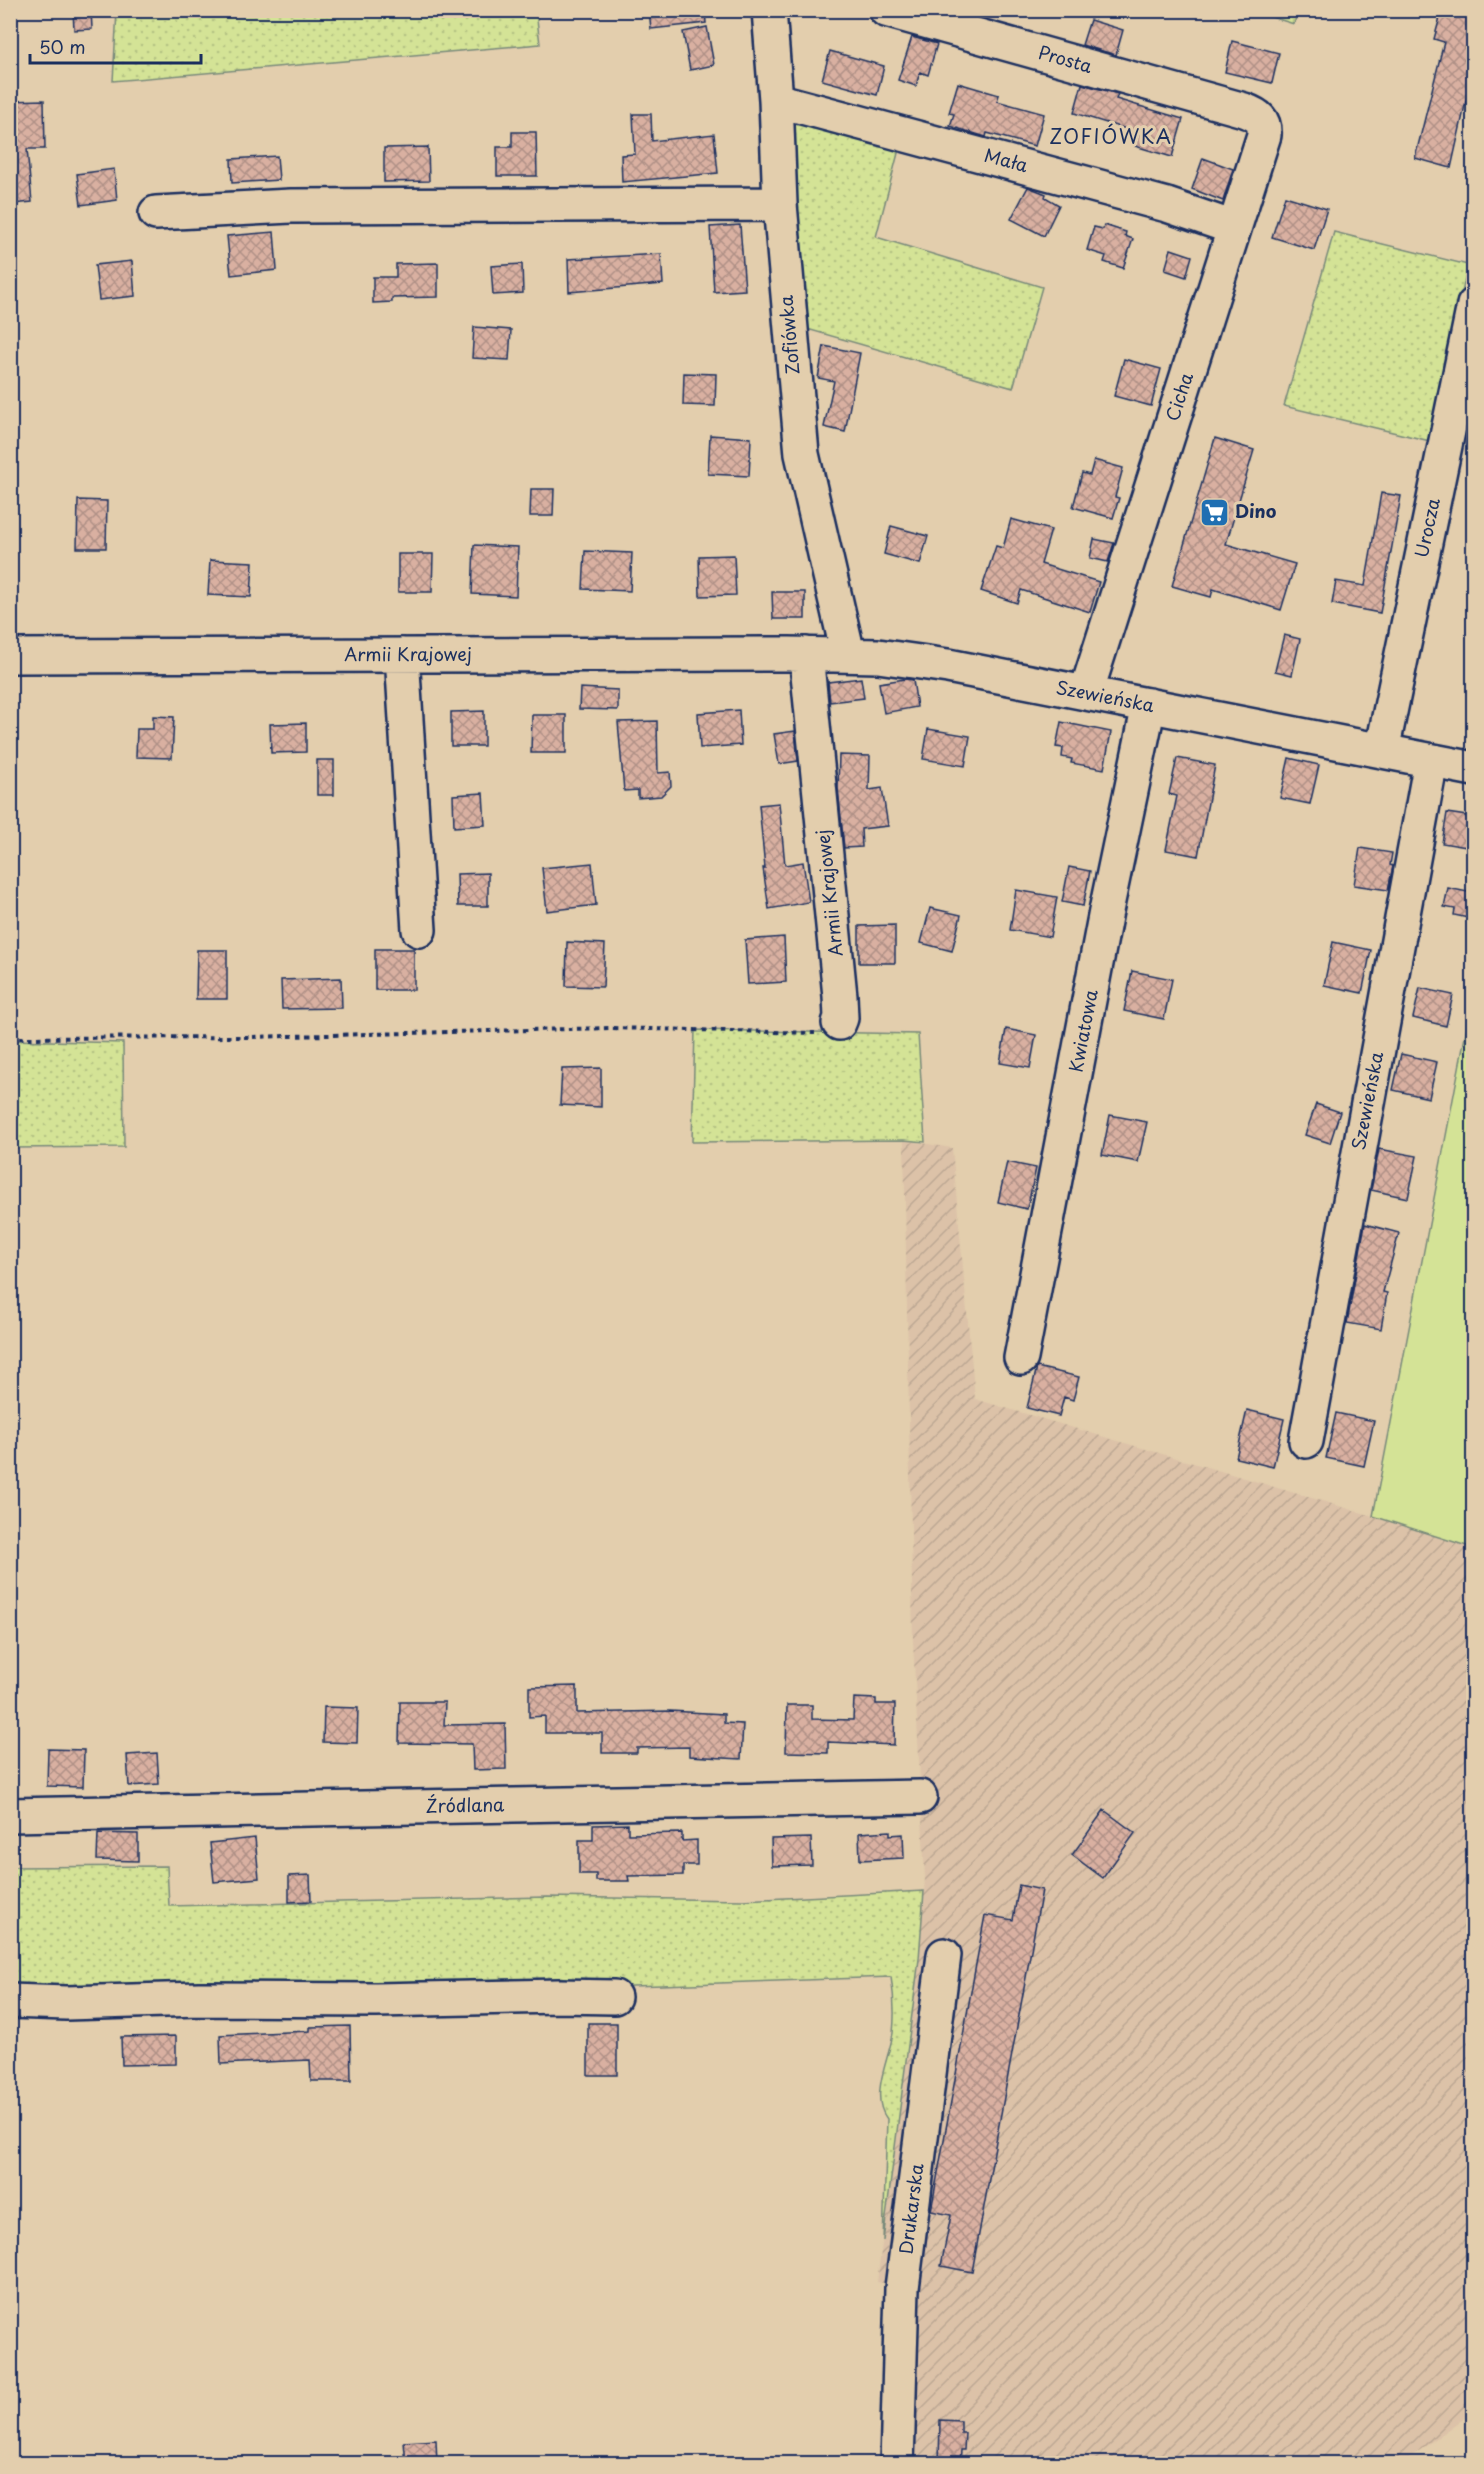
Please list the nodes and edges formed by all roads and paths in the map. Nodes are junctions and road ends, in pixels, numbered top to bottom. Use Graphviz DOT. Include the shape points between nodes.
graph roads {
  1 [pos="769,10"];
  2 [pos="886,10"];
  3 [pos="776,100"];
  4 [pos="1244,110"];
  5 [pos="780,204"];
  6 [pos="156,213"];
  7 [pos="1234,228"];
  8 [pos="1473,305"];
  9 [pos="806,654"];
  10 [pos="848,654"];
  11 [pos="402,655"];
  12 [pos="10,656"];
  13 [pos="1086,693"];
  14 [pos="1149,705"];
  15 [pos="1382,751"];
  16 [pos="1431,761"];
  17 [pos="1473,769"];
  18 [pos="419,930"];
  19 [pos="839,1023"];
  20 [pos="10,1038"];
  21 [pos="1021,1358"];
  22 [pos="1306,1441"];
  23 [pos="920,1797"];
  24 [pos="10,1815"];
  25 [pos="944,1955"];
  26 [pos="614,1997"];
  27 [pos="10,2001"];
  28 [pos="897,2463"];
  1 -- 3 [label="street, Zofiówka"];
  2 -- 4 [label="street, Prosta"];
  3 -- 5 [label="street, Zofiówka"];
  3 -- 7 [label="street, Mała" via="1167,205"];
  4 -- 7 [label="street, Cicha" via="1256,114 1264,127"];
  5 -- 6 [label="street" via="291,206"];
  5 -- 10 [label="street, Zofiówka" via="802,454"];
  7 -- 13 [label="street, Cicha"];
  8 -- 15 [label="street, Urocza"];
  9 -- 10 [label="street, Armii Krajowej"];
  9 -- 11 [label="street, Armii Krajowej"];
  9 -- 19 [label="street, Armii Krajowej" via="840,996"];
  10 -- 13 [label="street, Szewieńska" via="925,662"];
  11 -- 12 [label="street, Armii Krajowej"];
  11 -- 18 [label="street"];
  13 -- 14 [label="street, Szewieńska"];
  14 -- 15 [label="street, Szewieńska"];
  14 -- 21 [label="street, Kwiatowa"];
  15 -- 16 [label="street, Szewieńska"];
  16 -- 17 [label="street, Szewieńska"];
  16 -- 22 [label="street, Szewieńska"];
  19 -- 20 [label="path" via="824,1033 610,1028"];
  23 -- 24 [label="street, Źródlana"];
  25 -- 28 [label="street, Drukarska" via="902,2288"];
  26 -- 27 [label="street"];
}
